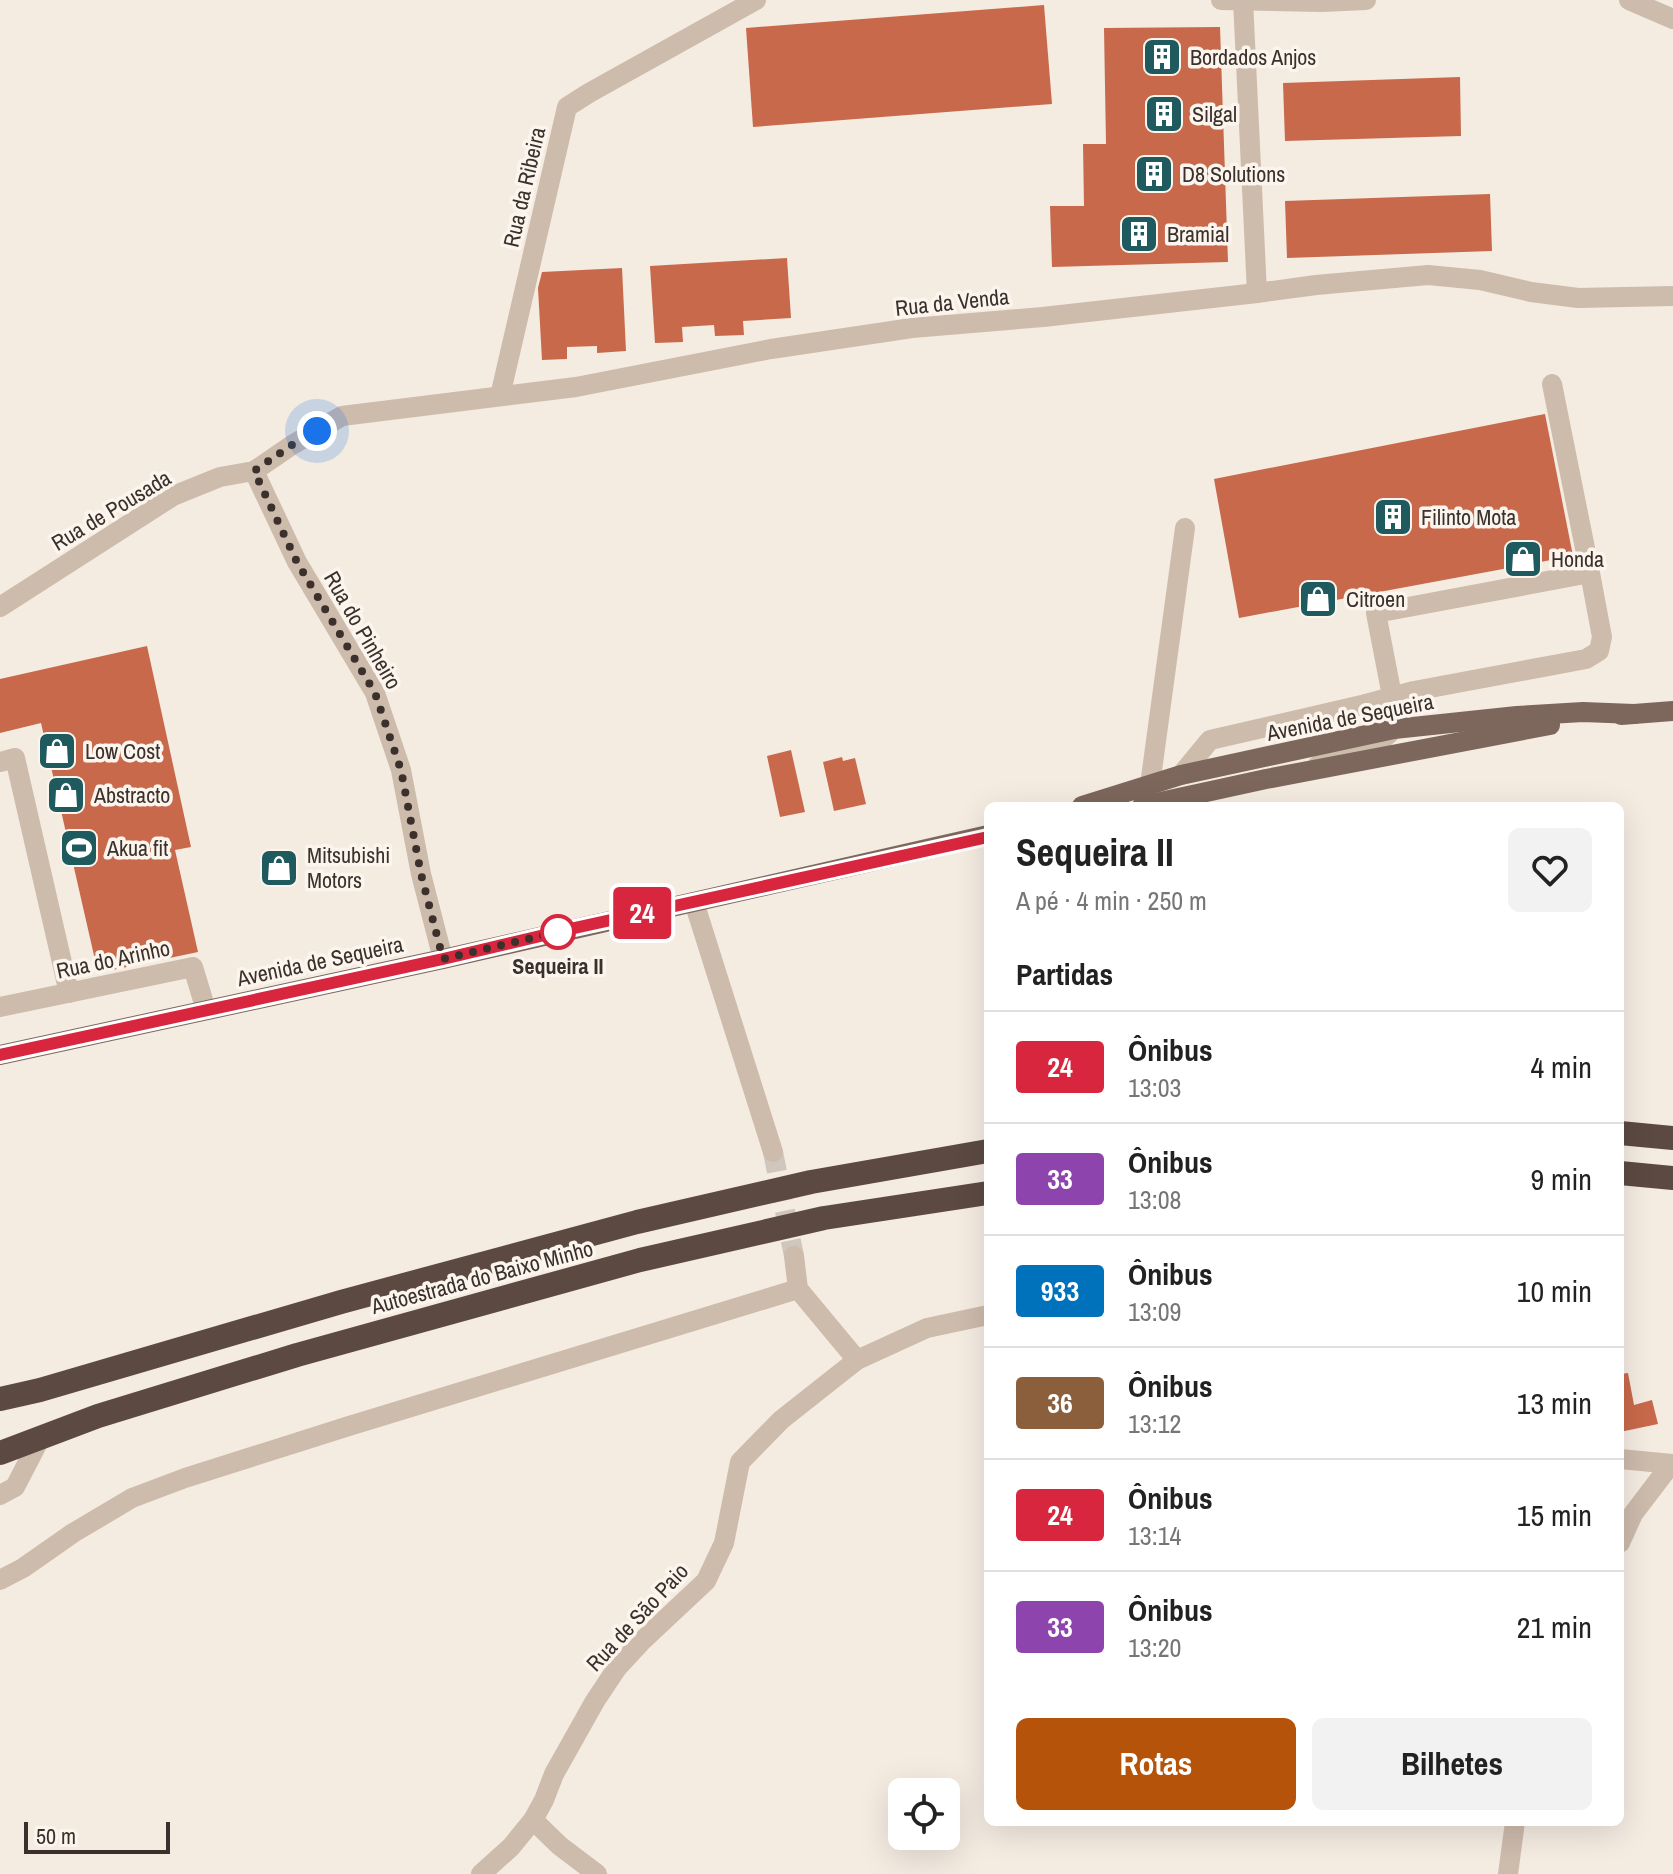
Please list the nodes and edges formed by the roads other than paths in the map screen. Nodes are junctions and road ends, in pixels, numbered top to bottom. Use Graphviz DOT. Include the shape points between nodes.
graph roads {
  1 [pos="756,0"];
  2 [pos="1221,0"];
  3 [pos="1243,0"];
  4 [pos="1366,0"];
  5 [pos="1629,0"];
  6 [pos="1673,19"];
  7 [pos="1257,293"];
  8 [pos="1673,296"];
  9 [pos="1552,384"];
  10 [pos="500,396"];
  11 [pos="254,471"];
  12 [pos="1185,528"];
  13 [pos="1590,573"];
  14 [pos="0,607"];
  15 [pos="1392,696"];
  16 [pos="1366,704"];
  17 [pos="1673,711"];
  18 [pos="1634,714"];
  19 [pos="1394,729"];
  20 [pos="1208,759"];
  21 [pos="0,762"];
  22 [pos="1306,771"];
  23 [pos="1266,779"];
  24 [pos="1150,785"];
  25 [pos="1095,802"];
  26 [pos="1160,802"];
  27 [pos="984,837"];
  28 [pos="694,902"];
  29 [pos="443,959"];
  30 [pos="69,993"];
  31 [pos="0,1007"];
  32 [pos="206,1010"];
  33 [pos="0,1055"];
  34 [pos="1624,1133"];
  35 [pos="1673,1138"];
  36 [pos="773,1152"];
  37 [pos="984,1152"];
  38 [pos="1624,1173"];
  39 [pos="1673,1178"];
  40 [pos="984,1194"];
  41 [pos="794,1256"];
  42 [pos="798,1289"];
  43 [pos="984,1316"];
  44 [pos="857,1360"];
  45 [pos="0,1389"];
  46 [pos="40,1390"];
  47 [pos="0,1399"];
  48 [pos="0,1410"];
  49 [pos="41,1437"];
  50 [pos="0,1453"];
  51 [pos="1624,1459"];
  52 [pos="1672,1464"];
  53 [pos="0,1495"];
  54 [pos="1624,1534"];
  55 [pos="0,1580"];
  56 [pos="533,1820"];
  57 [pos="1514,1826"];
  58 [pos="481,1874"];
  59 [pos="597,1874"];
  60 [pos="1508,1874"];
  1 -- 10 [label="street, Rua da Ribeira" via="567,107"];
  2 -- 3 [label="street"];
  3 -- 4 [label="street"];
  3 -- 7 [label="street"];
  5 -- 6 [label="street"];
  7 -- 8 [label="street, Rua da Venda" via="1428,275 1578,298"];
  7 -- 10 [label="street, Rua da Venda" via="912,328"];
  9 -- 13 [label="street"];
  10 -- 11 [label="street, Rua da Venda" via="342,416"];
  11 -- 14 [label="street, Rua de Pousada" via="220,477 173,496"];
  11 -- 29 [label="street, Rua do Pinheiro" via="297,562 375,693 401,770"];
  12 -- 24 [label="street"];
  13 -- 15 [label="street" via="1602,637 1599,651 1586,659"];
  13 -- 15 [label="street" via="1376,613"];
  15 -- 16 [label="street"];
  16 -- 19 [label="street"];
  16 -- 20 [label="street" via="1210,740"];
  17 -- 18 [label="main road, Avenida de Sequeira"];
  18 -- 19 [label="main road, Avenida de Sequeira" via="1530,715"];
  18 -- 22 [label="main road, Avenida de Sequeira"];
  19 -- 20 [label="main road, Avenida de Sequeira"];
  19 -- 22 [label="street" via="1375,746 1341,754"];
  20 -- 23 [label="street" via="1237,778"];
  20 -- 24 [label="main road, Avenida de Sequeira"];
  21 -- 30 [label="street" via="15,758"];
  22 -- 23 [label="main road, Avenida de Sequeira"];
  23 -- 26 [label="main road, Avenida de Sequeira"];
  24 -- 25 [label="main road, Avenida de Sequeira"];
  27 -- 28 [label="main road, Avenida de Sequeira"];
  28 -- 29 [label="main road, Avenida de Sequeira"];
  28 -- 36 [label="street"];
  29 -- 32 [label="main road, Avenida de Sequeira"];
  30 -- 31 [label="street, Rua do Arinho"];
  30 -- 32 [label="street, Rua do Arinho" via="193,967"];
  32 -- 33 [label="main road, Avenida de Sequeira"];
  34 -- 35 [label="highway"];
  37 -- 46 [label="highway, Autoestrada do Baixo Minho" via="811,1182 637,1222"];
  38 -- 39 [label="highway"];
  40 -- 49 [label="highway, Autoestrada do Baixo Minho" via="824,1218 640,1260 297,1355"];
  41 -- 42 [label="street"];
  42 -- 44 [label="street"];
  42 -- 55 [label="street" via="185,1478 132,1498"];
  43 -- 44 [label="street, Rua de São Paio" via="927,1328"];
  44 -- 56 [label="street, Rua de São Paio" via="781,1420 740,1462 724,1543 706,1581 617,1668"];
  45 -- 46 [label="highway, Autoestrada do Baixo Minho"];
  46 -- 47 [label="highway, Autoestrada do Baixo Minho"];
  46 -- 48 [label="highway, Autoestrada do Baixo Minho"];
  49 -- 50 [label="highway, Autoestrada do Baixo Minho"];
  49 -- 53 [label="street" via="15,1487"];
  51 -- 52 [label="street"];
  52 -- 54 [label="street"];
  56 -- 58 [label="street, Rua de São Paio"];
  56 -- 59 [label="street"];
  57 -- 60 [label="street"];
}
